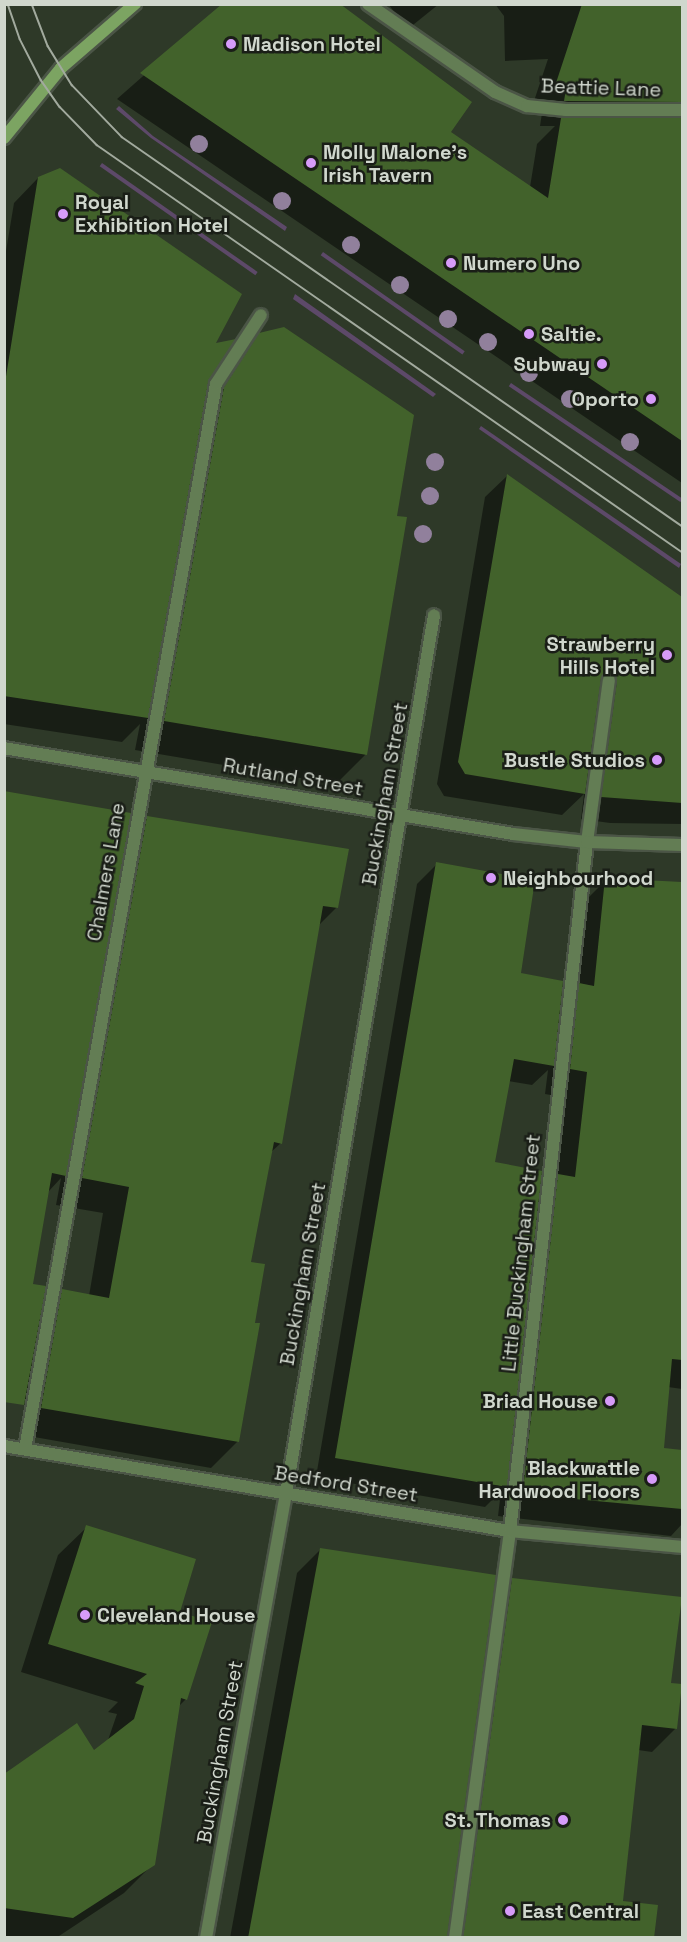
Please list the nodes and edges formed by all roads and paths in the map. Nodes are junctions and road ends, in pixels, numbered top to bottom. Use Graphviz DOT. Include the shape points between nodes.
graph roads {
  1 [pos="135,4"];
  2 [pos="368,4"];
  3 [pos="682,110"];
  4 [pos="4,138"];
  5 [pos="261,315"];
  6 [pos="434,615"];
  7 [pos="609,680"];
  8 [pos="4,748"];
  9 [pos="144,771"];
  10 [pos="401,815"];
  11 [pos="587,842"];
  12 [pos="682,845"];
  13 [pos="4,1446"];
  14 [pos="25,1449"];
  15 [pos="286,1494"];
  16 [pos="510,1531"];
  17 [pos="682,1547"];
  18 [pos="206,1938"];
  19 [pos="455,1938"];
  1 -- 4 [label="main road" via="61,68"];
  2 -- 3 [label="street, Beattie Lane" via="495,92 527,106"];
  5 -- 9 [label="street, Chalmers Lane" via="216,384"];
  6 -- 10 [label="street, Buckingham Street"];
  7 -- 11 [label="street, Little Buckingham Street"];
  8 -- 9 [label="street, Rutland Street"];
  9 -- 10 [label="street, Rutland Street"];
  9 -- 14 [label="street, Chalmers Lane"];
  10 -- 11 [label="street, Rutland Street"];
  10 -- 15 [label="street, Buckingham Street"];
  11 -- 12 [label="street, Rutland Street"];
  11 -- 16 [label="street, Little Buckingham Street"];
  13 -- 14 [label="street, Bedford Street"];
  14 -- 15 [label="street, Bedford Street"];
  15 -- 16 [label="street, Bedford Street"];
  15 -- 18 [label="street, Buckingham Street"];
  16 -- 17 [label="street, Bedford Street"];
  16 -- 19 [label="street, Little Buckingham Street"];
}
